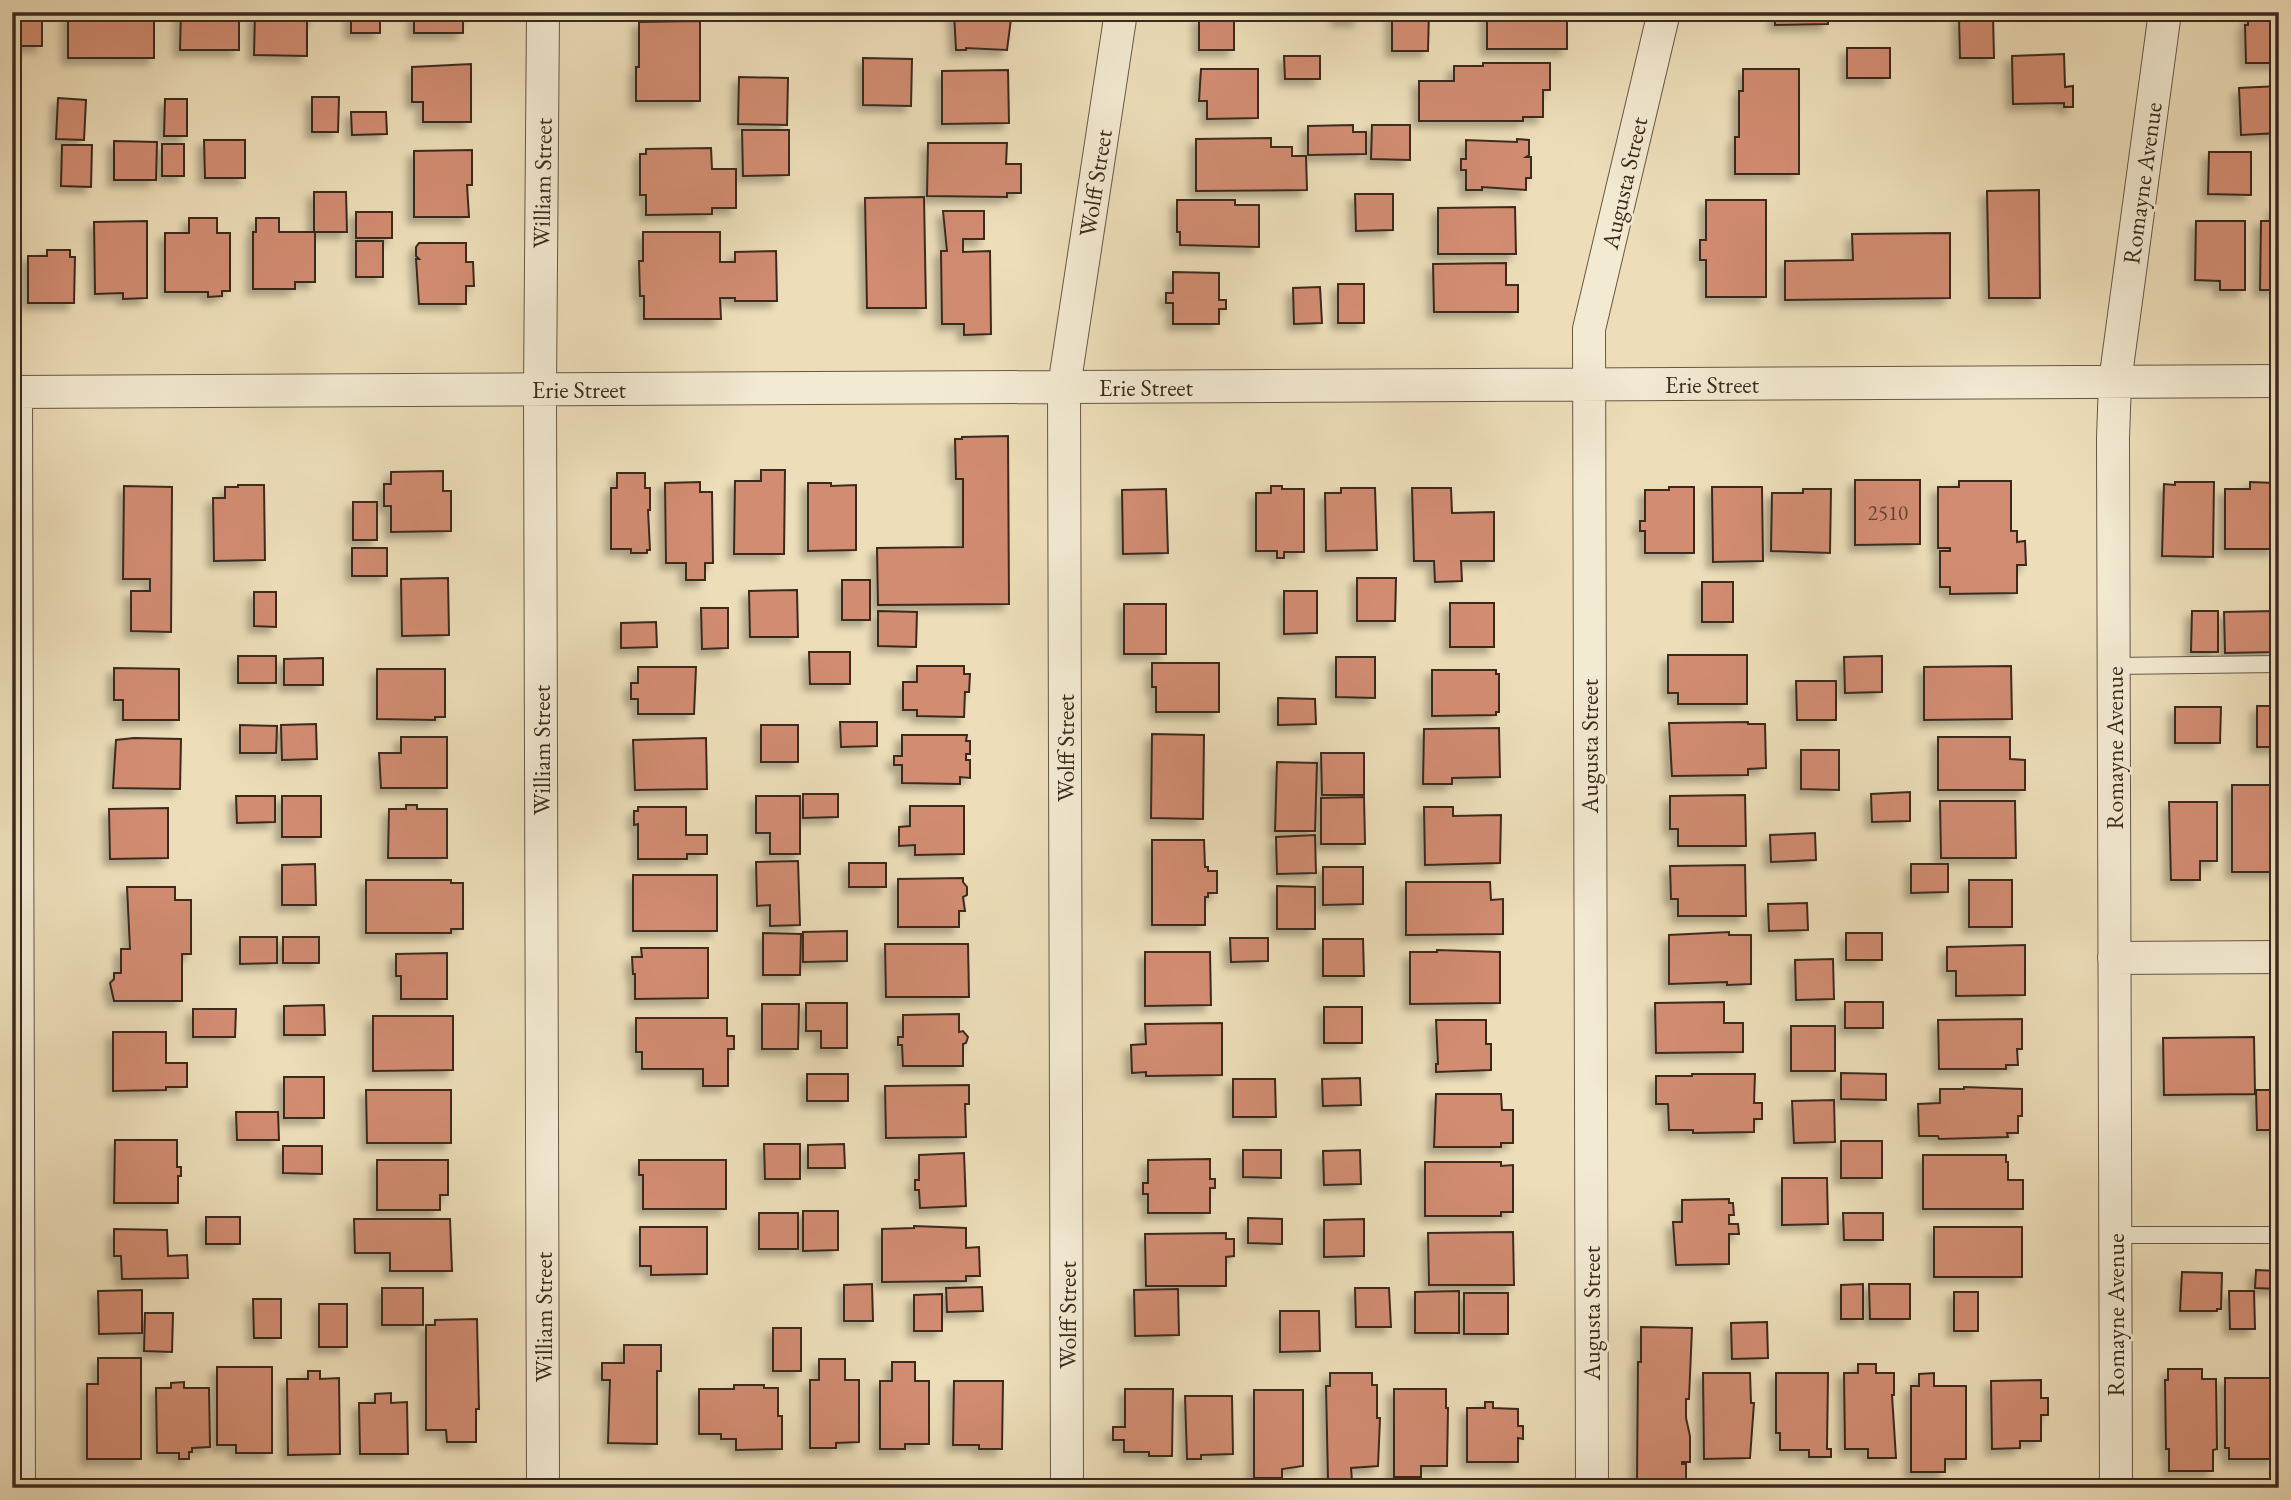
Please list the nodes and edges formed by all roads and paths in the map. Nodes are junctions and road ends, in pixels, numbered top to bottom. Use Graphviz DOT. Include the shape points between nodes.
graph roads {
  1 [pos="544,12"];
  2 [pos="1121,12"];
  3 [pos="1664,12"];
  4 [pos="2165,12"];
  5 [pos="2279,381"];
  6 [pos="2115,382"];
  7 [pos="1589,384"];
  8 [pos="1064,387"];
  9 [pos="540,390"];
  10 [pos="14,392"];
  11 [pos="2279,664"];
  12 [pos="2113,666"];
  13 [pos="2279,957"];
  14 [pos="2114,958"];
  15 [pos="2115,1235"];
  16 [pos="2279,1235"];
  17 [pos="19,1488"];
  18 [pos="543,1488"];
  19 [pos="1068,1488"];
  20 [pos="1592,1488"];
  21 [pos="2116,1488"];
  1 -- 9 [label="street, William Street"];
  2 -- 8 [label="street, Wolff Street"];
  3 -- 7 [label="street, Augusta Street" via="1589,329"];
  4 -- 6 [label="street, Romayne Avenue"];
  5 -- 6 [label="street, Erie Street"];
  6 -- 7 [label="street, Erie Street"];
  6 -- 12 [label="street, Romayne Avenue"];
  7 -- 8 [label="street, Erie Street"];
  7 -- 20 [label="street, Augusta Street"];
  8 -- 9 [label="street, Erie Street"];
  8 -- 19 [label="street, Wolff Street"];
  9 -- 10 [label="street, Erie Street"];
  9 -- 18 [label="street, William Street"];
  10 -- 17 [label="street"];
  11 -- 12 [label="lane"];
  12 -- 14 [label="street, Romayne Avenue"];
  13 -- 14 [label="street"];
  14 -- 15 [label="street, Romayne Avenue"];
  15 -- 16 [label="lane"];
  15 -- 21 [label="street, Romayne Avenue"];
}
